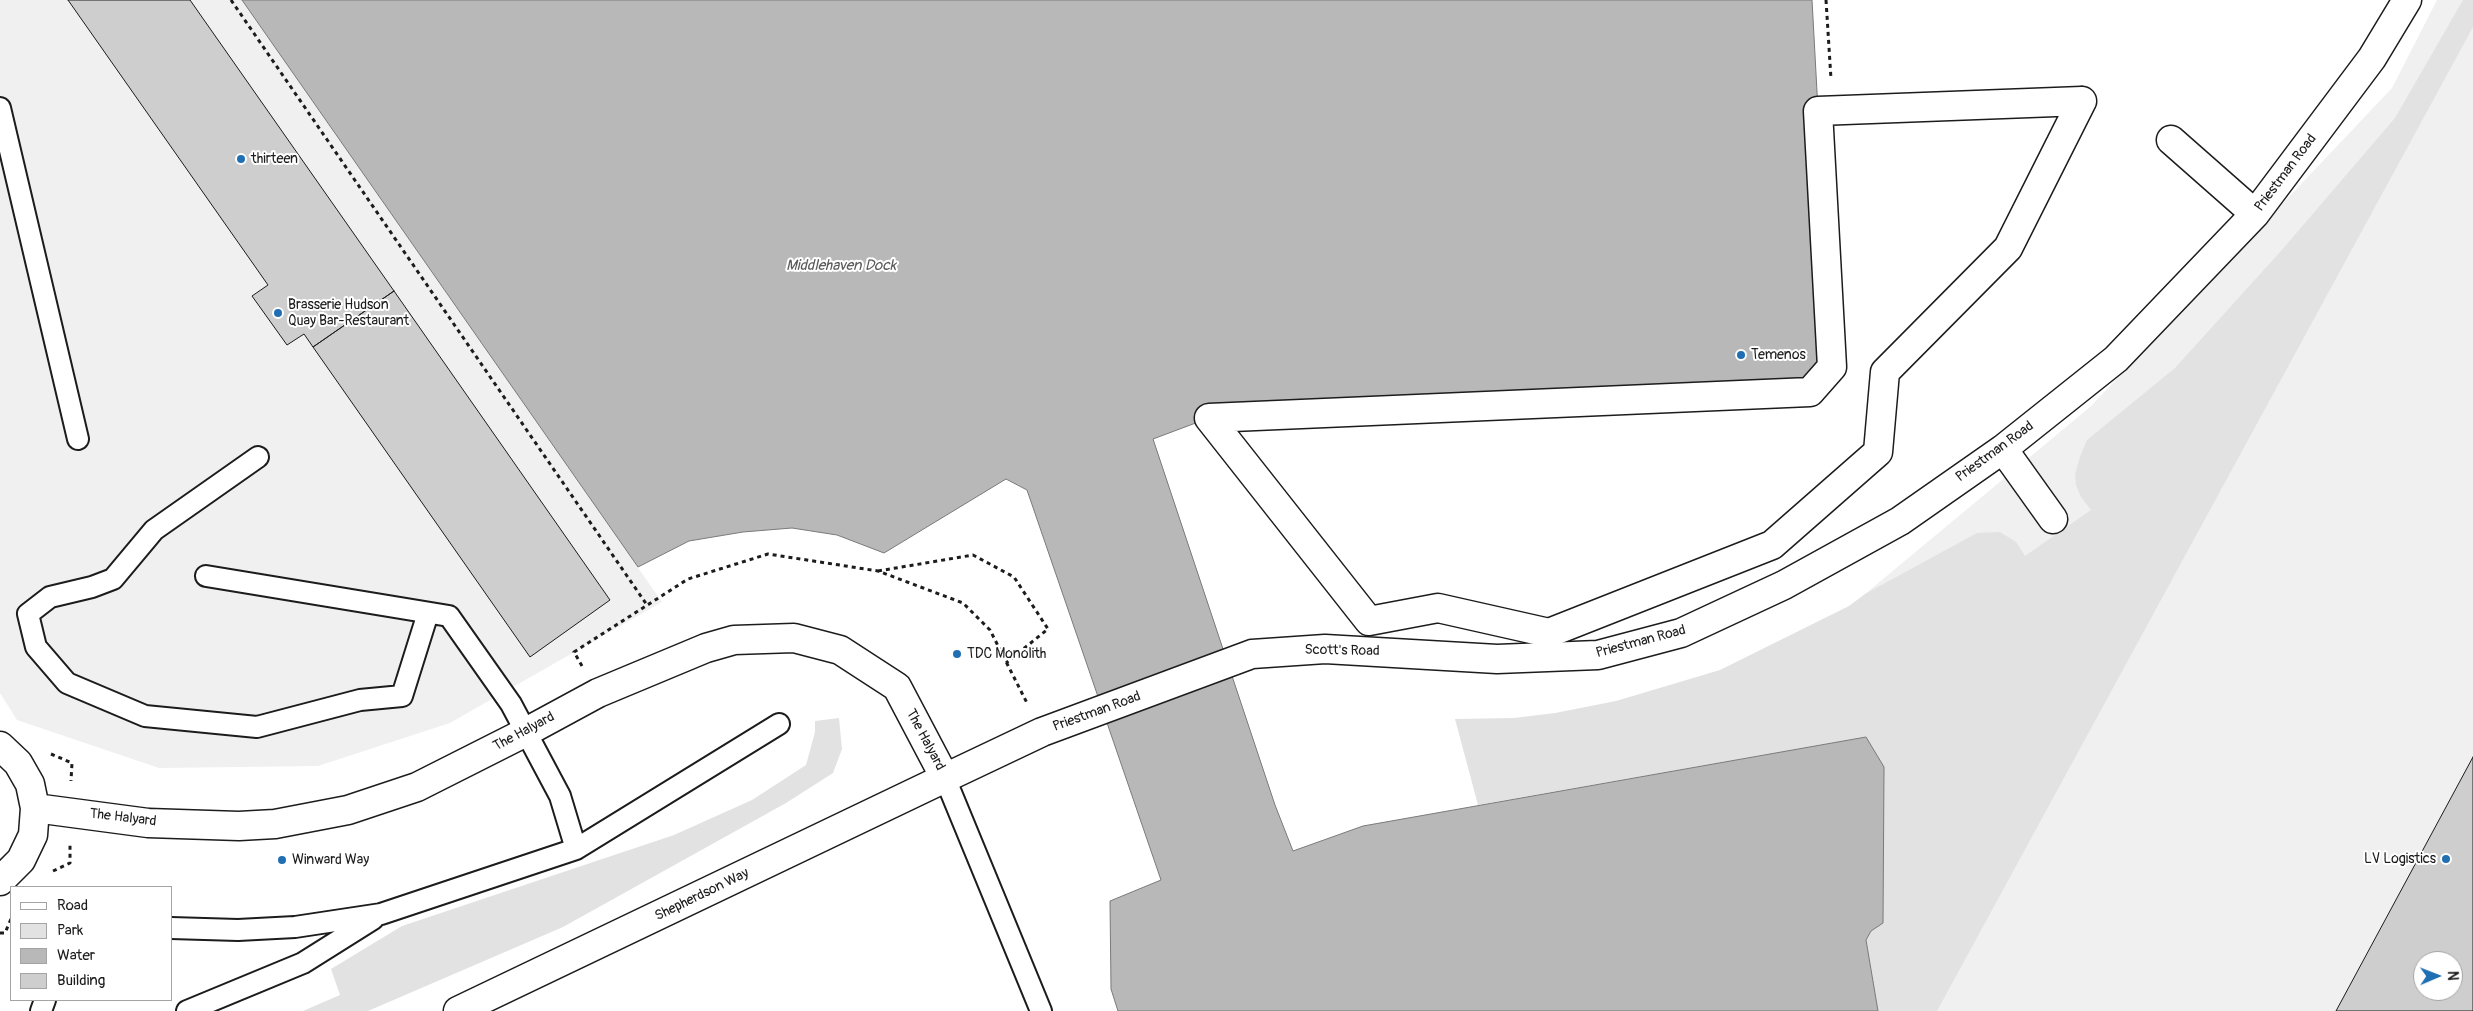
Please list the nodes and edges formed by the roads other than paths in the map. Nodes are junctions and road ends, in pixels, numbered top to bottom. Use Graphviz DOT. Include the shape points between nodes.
graph roads {
  1 [pos="2408,0"];
  2 [pos="0,108"];
  3 [pos="1818,111"];
  4 [pos="2172,140"];
  5 [pos="2255,214"];
  6 [pos="78,439"];
  7 [pos="2003,449"];
  8 [pos="258,457"];
  9 [pos="2053,518"];
  10 [pos="206,576"];
  11 [pos="428,613"];
  12 [pos="1252,654"];
  13 [pos="1431,654"];
  14 [pos="780,724"];
  15 [pos="526,732"];
  16 [pos="0,746"];
  17 [pos="945,778"];
  18 [pos="36,808"];
  19 [pos="576,849"];
  20 [pos="0,881"];
  21 [pos="381,914"];
  22 [pos="172,928"];
  23 [pos="187,1011"];
  24 [pos="458,1011"];
  25 [pos="1041,1011"];
  1 -- 5 [label="street, Priestman Road" via="2372,58"];
  2 -- 6 [label="lane"];
  3 -- 3 [label="street" via="2082,101 2008,248 1885,372 1878,452 1772,545 1549,633 1438,608 1369,621 1209,418 1810,392 1832,366"];
  4 -- 5 [label="street"];
  5 -- 7 [label="street, Priestman Road" via="2116,359"];
  7 -- 9 [label="street"];
  7 -- 13 [label="street, Priestman Road" via="1900,521 1784,585 1681,633 1598,655 1497,659"];
  8 -- 11 [label="lane" via="154,530 113,579 50,597 28,614 36,647 67,683 145,716 258,726 360,700 402,696"];
  10 -- 11 [label="lane"];
  11 -- 15 [label="lane" via="448,616 511,704"];
  12 -- 13 [label="street, Scott's Road" via="1325,649"];
  12 -- 17 [label="street, Priestman Road" via="1042,732"];
  14 -- 19 [label="lane"];
  15 -- 17 [label="street, The Halyard" via="598,693 706,648 734,640 794,638 840,650 897,688"];
  15 -- 18 [label="street, The Halyard" via="417,787 348,810 275,824 148,823"];
  15 -- 19 [label="lane" via="560,796"];
  16 -- 18 [label="street" via="18,764 30,784"];
  17 -- 24 [label="street, Shepherdson Way"];
  17 -- 25 [label="lane"];
  18 -- 20 [label="street" via="29,844 21,860"];
  19 -- 21 [label="lane"];
  21 -- 22 [label="lane" via="295,927 238,930"];
  21 -- 23 [label="lane" via="303,963"];
}
